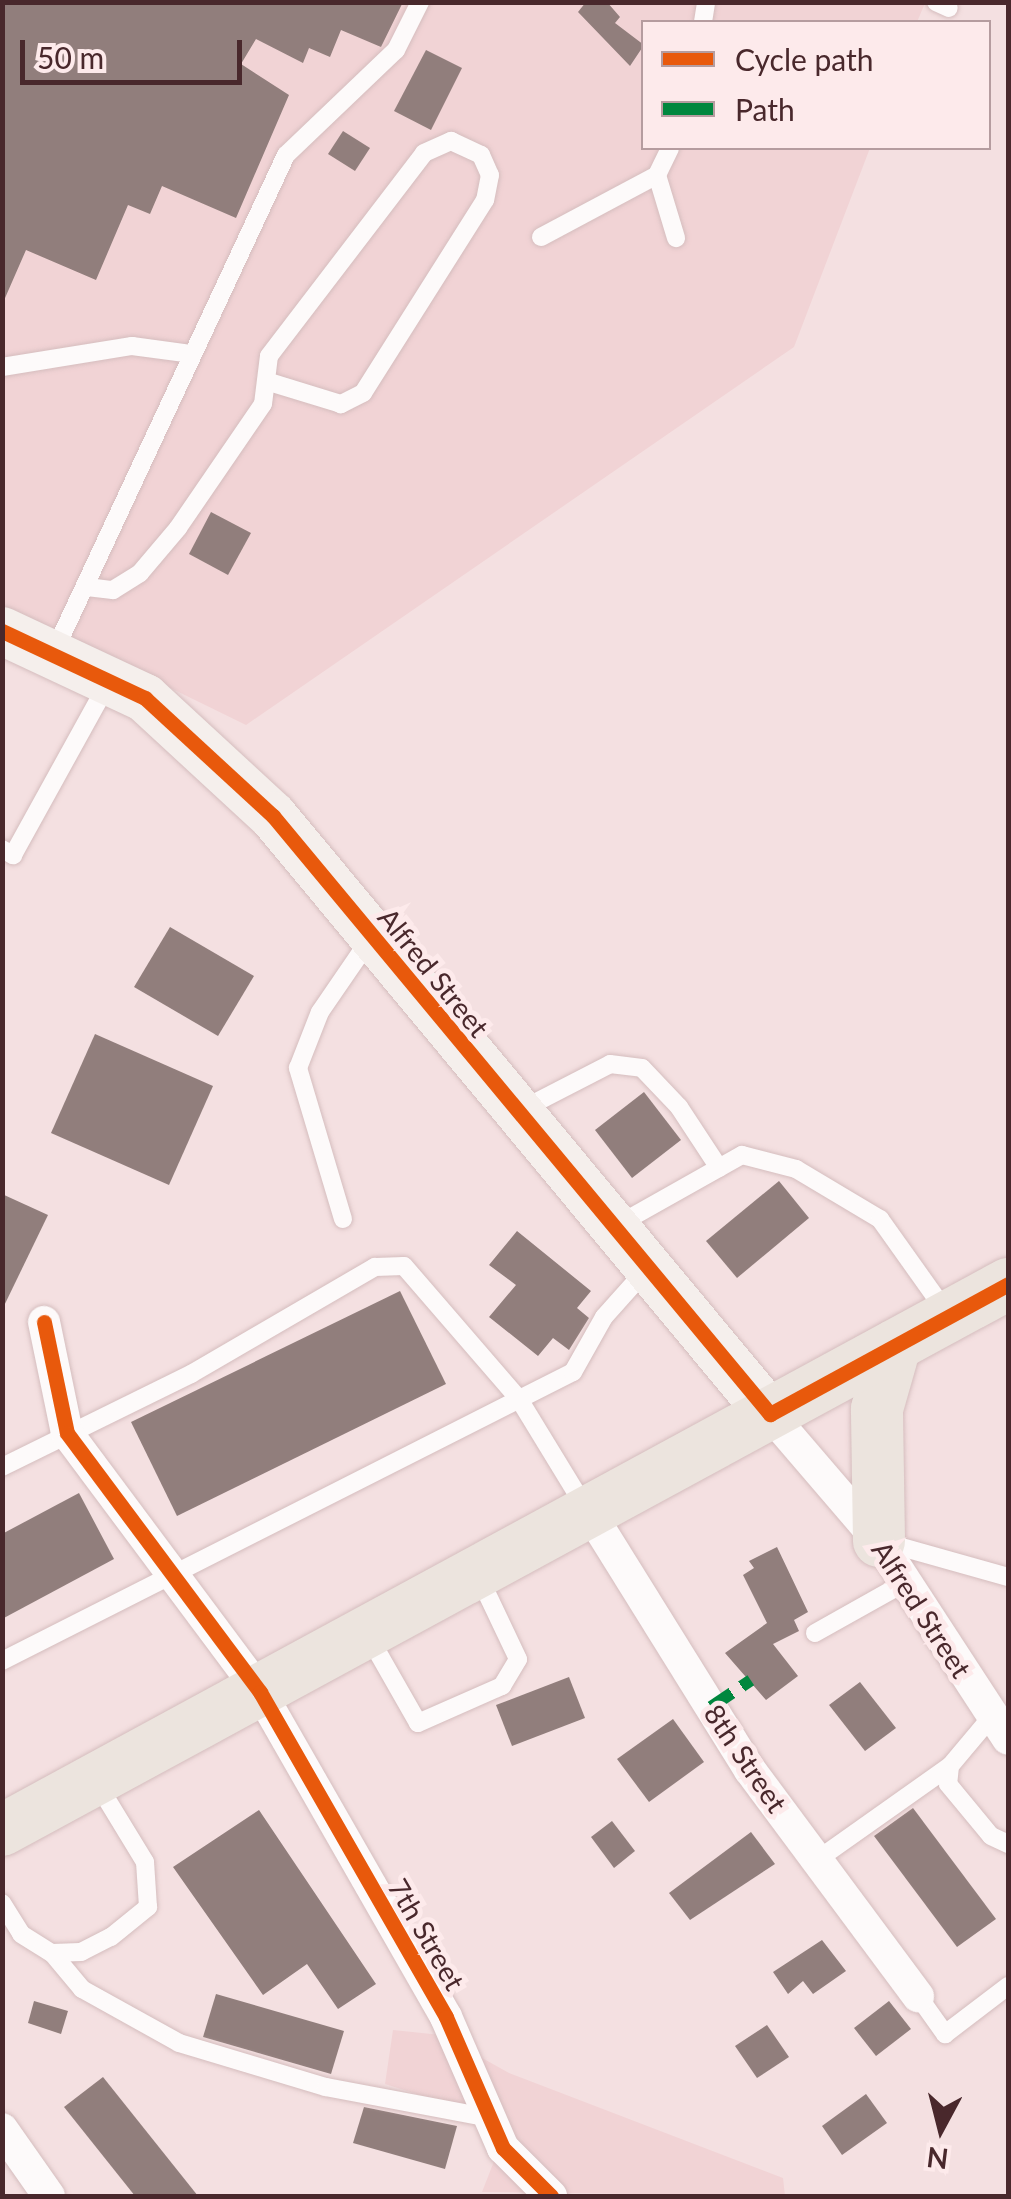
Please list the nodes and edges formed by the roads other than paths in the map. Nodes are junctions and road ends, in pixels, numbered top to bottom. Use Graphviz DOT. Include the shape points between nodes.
graph roads {
  1 [pos="420,2"];
  2 [pos="669,150"];
  3 [pos="658,175"];
  4 [pos="541,238"];
  5 [pos="676,238"];
  6 [pos="192,354"];
  7 [pos="2,367"];
  8 [pos="266,382"];
  9 [pos="87,587"];
  10 [pos="2,631"];
  11 [pos="53,654"];
  12 [pos="109,681"];
  13 [pos="2,850"];
  14 [pos="373,934"];
  15 [pos="516,1112"];
  16 [pos="718,1168"];
  17 [pos="343,1219"];
  18 [pos="612,1228"];
  19 [pos="646,1270"];
  20 [pos="1008,1284"];
  21 [pos="949,1316"];
  22 [pos="44,1322"];
  23 [pos="895,1346"];
  24 [pos="520,1399"];
  25 [pos="770,1414"];
  26 [pos="66,1433"];
  27 [pos="2,1467"];
  28 [pos="588,1510"];
  29 [pos="892,1562"];
  30 [pos="476,1572"];
  31 [pos="174,1574"];
  32 [pos="1008,1578"];
  33 [pos="366,1633"];
  34 [pos="815,1633"];
  35 [pos="2,1661"];
  36 [pos="260,1692"];
  37 [pos="1000,1728"];
  38 [pos="950,1766"];
  39 [pos="96,1780"];
  40 [pos="2,1830"];
  41 [pos="1008,1844"];
  42 [pos="816,1860"];
  43 [pos="2,1903"];
  44 [pos="52,1953"];
  45 [pos="1008,1986"];
  46 [pos="918,1996"];
  47 [pos="490,2118"];
  48 [pos="2,2128"];
  49 [pos="49,2196"];
  50 [pos="551,2196"];
  1 -- 6 [label="lane" via="396,50 286,155"];
  2 -- 3 [label="lane"];
  3 -- 4 [label="lane"];
  3 -- 5 [label="lane"];
  6 -- 7 [label="lane" via="132,346"];
  6 -- 9 [label="lane"];
  8 -- 8 [label="lane" via="269,356 424,153 451,141 481,155 490,174 485,200 363,393 341,404"];
  8 -- 9 [label="lane" via="263,404 140,573 113,590"];
  9 -- 11 [label="lane"];
  10 -- 11 [label="main road, Alfred Street"];
  11 -- 12 [label="main road, Alfred Street"];
  12 -- 13 [label="lane" via="13,855"];
  12 -- 14 [label="main road, Alfred Street" via="146,698 273,816"];
  14 -- 15 [label="main road, Alfred Street"];
  14 -- 17 [label="lane" via="320,1012 298,1068"];
  15 -- 16 [label="lane" via="610,1064 642,1068 679,1107"];
  15 -- 18 [label="main road, Alfred Street"];
  16 -- 18 [label="lane"];
  16 -- 21 [label="lane" via="742,1155 796,1169 880,1219"];
  18 -- 19 [label="main road, Alfred Street"];
  19 -- 24 [label="lane" via="604,1318 573,1372"];
  19 -- 25 [label="main road, Alfred Street"];
  20 -- 21 [label="main road"];
  21 -- 23 [label="main road"];
  22 -- 26 [label="street"];
  23 -- 25 [label="main road"];
  23 -- 29 [label="main road" via="878,1408"];
  24 -- 26 [label="lane" via="404,1266 375,1268 191,1374"];
  24 -- 28 [label="lane"];
  24 -- 31 [label="lane"];
  25 -- 28 [label="main road"];
  25 -- 29 [label="street, Alfred Street"];
  26 -- 27 [label="lane"];
  26 -- 31 [label="street, 7th Street"];
  28 -- 30 [label="main road"];
  28 -- 42 [label="street, 8th Street" via="679,1637 750,1770"];
  29 -- 32 [label="lane"];
  29 -- 34 [label="lane"];
  29 -- 37 [label="street, Alfred Street"];
  30 -- 33 [label="main road"];
  30 -- 33 [label="lane" via="518,1659 502,1686 418,1723"];
  31 -- 35 [label="lane"];
  31 -- 36 [label="street, 7th Street"];
  33 -- 36 [label="main road"];
  36 -- 39 [label="main road"];
  36 -- 47 [label="street, 7th Street" via="446,2017"];
  37 -- 38 [label="lane"];
  38 -- 41 [label="lane" via="948,1784 964,1806 990,1836"];
  38 -- 42 [label="lane"];
  39 -- 40 [label="main road"];
  39 -- 44 [label="lane" via="145,1862 148,1907 111,1938 80,1952"];
  42 -- 46 [label="street, 8th Street"];
  43 -- 44 [label="lane" via="20,1934"];
  44 -- 47 [label="lane" via="82,1990 179,2042 326,2087"];
  45 -- 46 [label="lane" via="945,2034"];
  47 -- 50 [label="street, 7th Street" via="503,2148"];
  48 -- 49 [label="street"];
}
